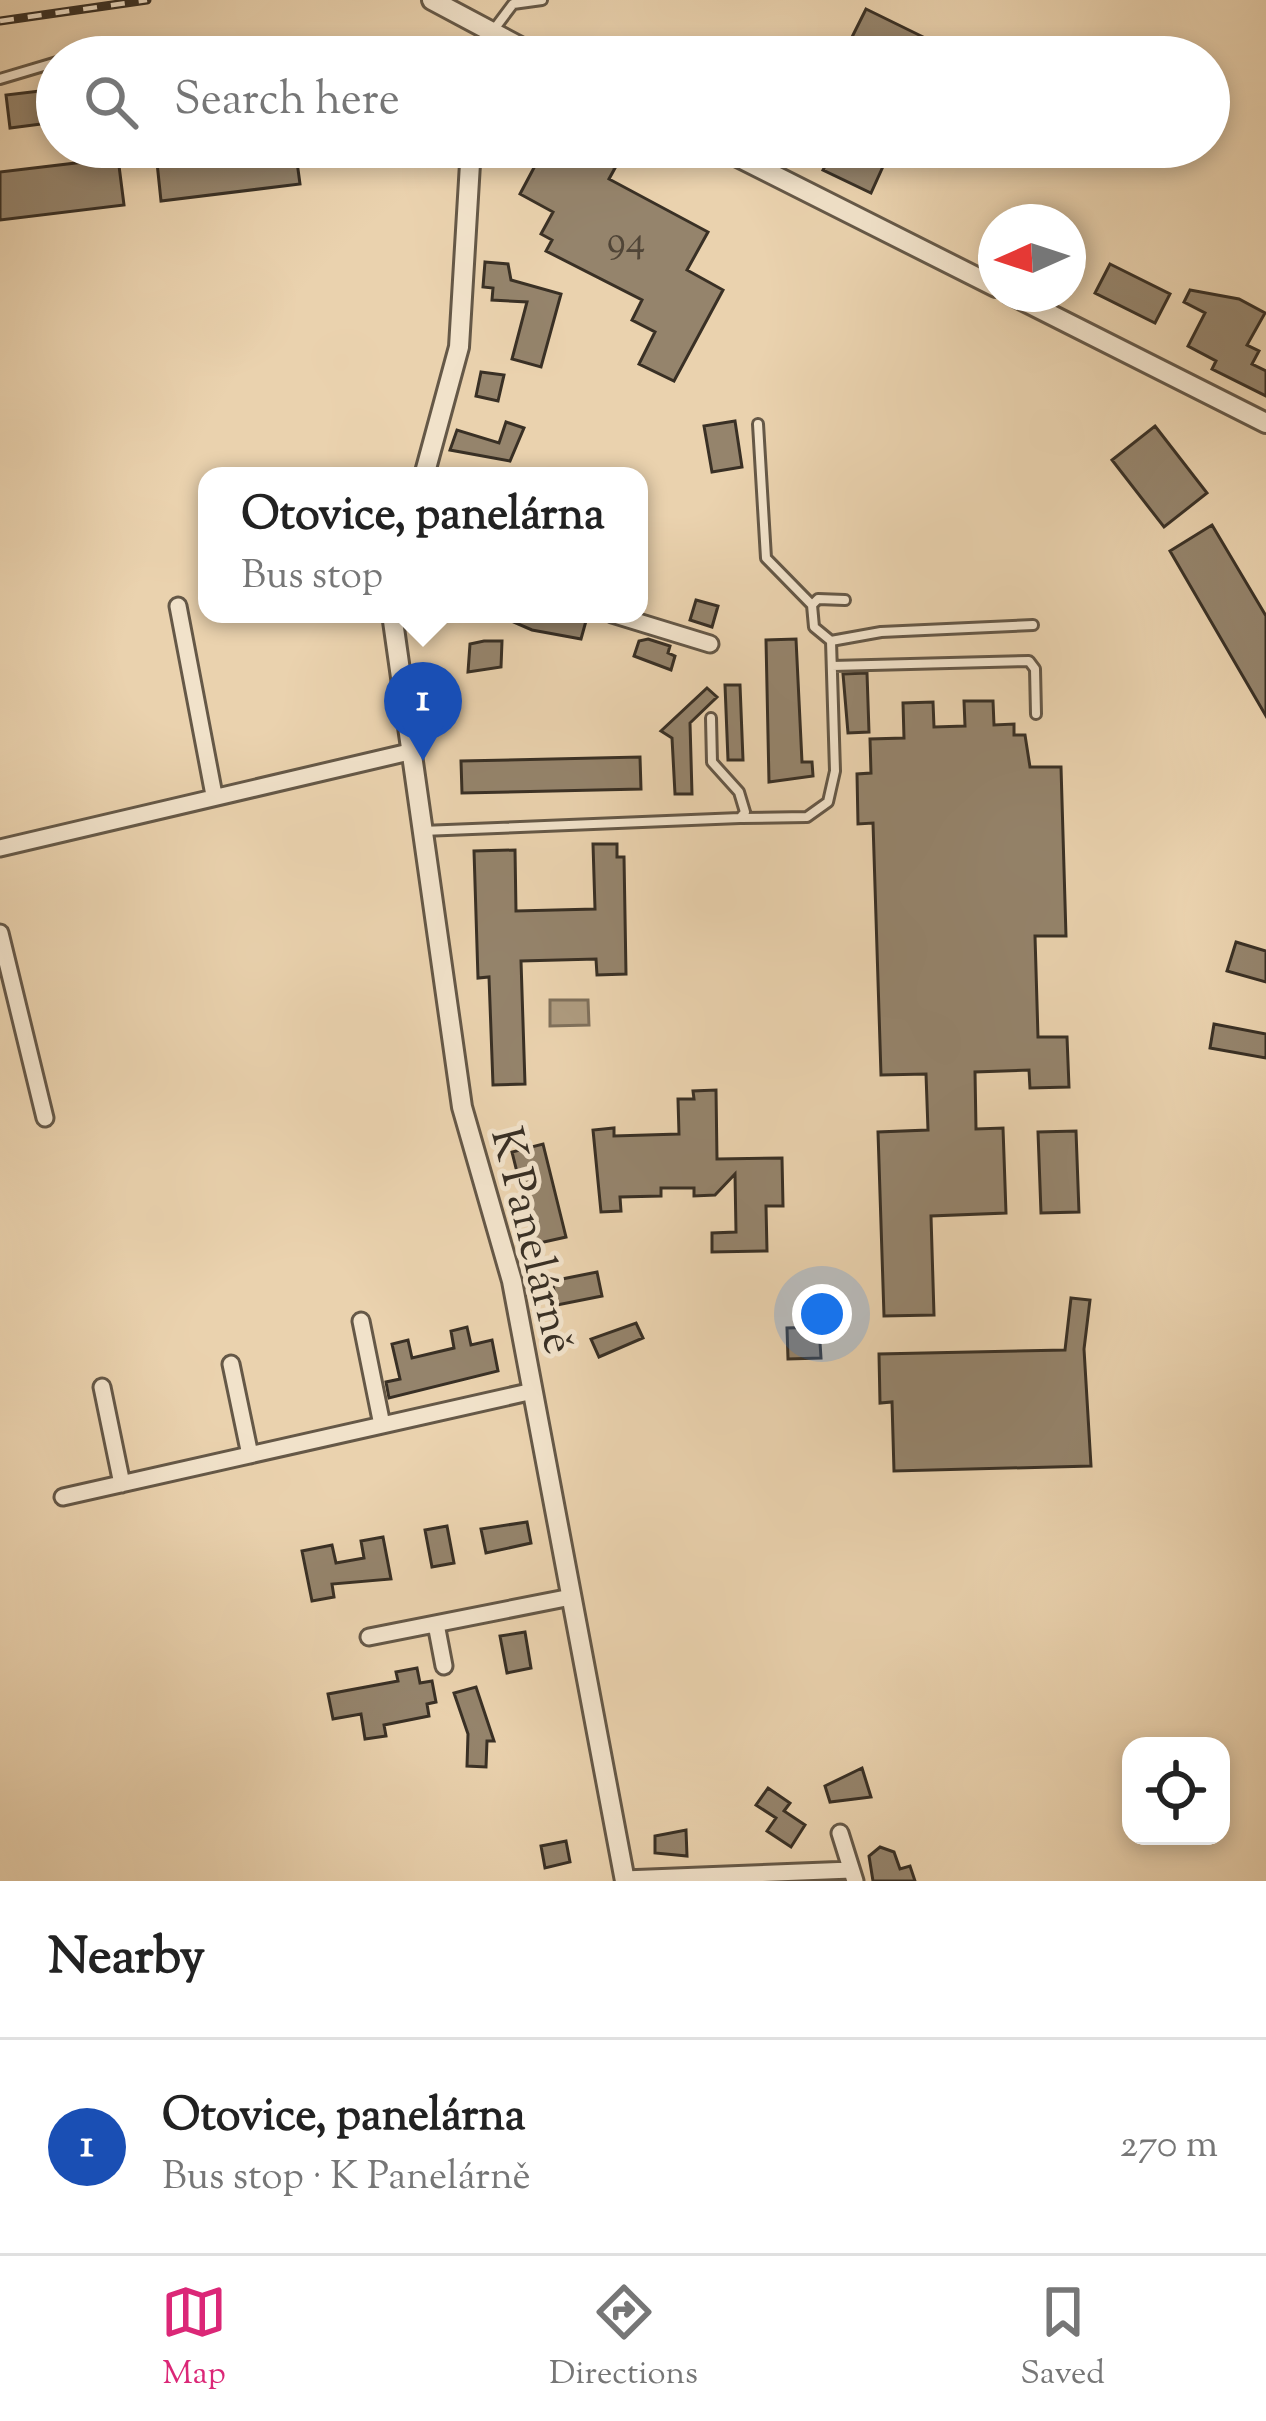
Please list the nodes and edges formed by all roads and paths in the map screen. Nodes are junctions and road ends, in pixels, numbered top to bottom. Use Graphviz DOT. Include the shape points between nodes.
graph roads {
  1 [pos="432,0"];
  2 [pos="542,0"];
  3 [pos="491,33"];
  4 [pos="490,36"];
  5 [pos="497,36"];
  6 [pos="36,68"];
  7 [pos="0,79"];
  8 [pos="470,168"];
  9 [pos="760,168"];
  10 [pos="978,278"];
  11 [pos="1045,312"];
  12 [pos="758,424"];
  13 [pos="1266,424"];
  14 [pos="426,467"];
  15 [pos="845,600"];
  16 [pos="812,605"];
  17 [pos="178,606"];
  18 [pos="393,623"];
  19 [pos="641,623"];
  20 [pos="1033,625"];
  21 [pos="831,641"];
  22 [pos="710,644"];
  23 [pos="832,666"];
  24 [pos="1036,714"];
  25 [pos="711,718"];
  26 [pos="409,752"];
  27 [pos="214,795"];
  28 [pos="740,818"];
  29 [pos="421,831"];
  30 [pos="0,848"];
  31 [pos="0,933"];
  32 [pos="45,1118"];
  33 [pos="361,1321"];
  34 [pos="231,1364"];
  35 [pos="102,1387"];
  36 [pos="533,1391"];
  37 [pos="382,1425"];
  38 [pos="250,1455"];
  39 [pos="122,1484"];
  40 [pos="63,1497"];
  41 [pos="571,1597"];
  42 [pos="436,1624"];
  43 [pos="369,1637"];
  44 [pos="444,1666"];
  45 [pos="840,1833"];
  46 [pos="853,1876"];
  47 [pos="624,1880"];
  1 -- 3 [label="street"];
  2 -- 3 [label="lane" via="513,4"];
  3 -- 4 [label="street"];
  3 -- 5 [label="street"];
  6 -- 7 [label="lane"];
  8 -- 14 [label="street" via="459,347"];
  9 -- 10 [label="street"];
  11 -- 13 [label="street"];
  12 -- 16 [label="lane" via="766,558"];
  15 -- 16 [label="lane"];
  16 -- 21 [label="lane" via="814,627"];
  17 -- 27 [label="street"];
  18 -- 26 [label="street, K Panelárně"];
  19 -- 22 [label="street"];
  20 -- 21 [label="lane"];
  21 -- 23 [label="lane"];
  23 -- 24 [label="lane" via="1028,661"];
  23 -- 28 [label="lane" via="835,771 828,802 807,817"];
  25 -- 28 [label="lane" via="712,762 740,792"];
  26 -- 27 [label="street"];
  26 -- 29 [label="street, K Panelárně"];
  27 -- 30 [label="street"];
  28 -- 29 [label="lane"];
  29 -- 36 [label="street, K Panelárně" via="462,1107 512,1281"];
  31 -- 32 [label="street"];
  33 -- 37 [label="street"];
  34 -- 38 [label="street"];
  35 -- 39 [label="street"];
  36 -- 37 [label="street"];
  36 -- 41 [label="street, K Panelárně"];
  37 -- 38 [label="street"];
  38 -- 39 [label="street"];
  39 -- 40 [label="street"];
  41 -- 42 [label="street"];
  41 -- 47 [label="street, K Panelárně"];
  42 -- 43 [label="street"];
  42 -- 44 [label="street"];
  45 -- 46 [label="street"];
  46 -- 47 [label="street"];
}
